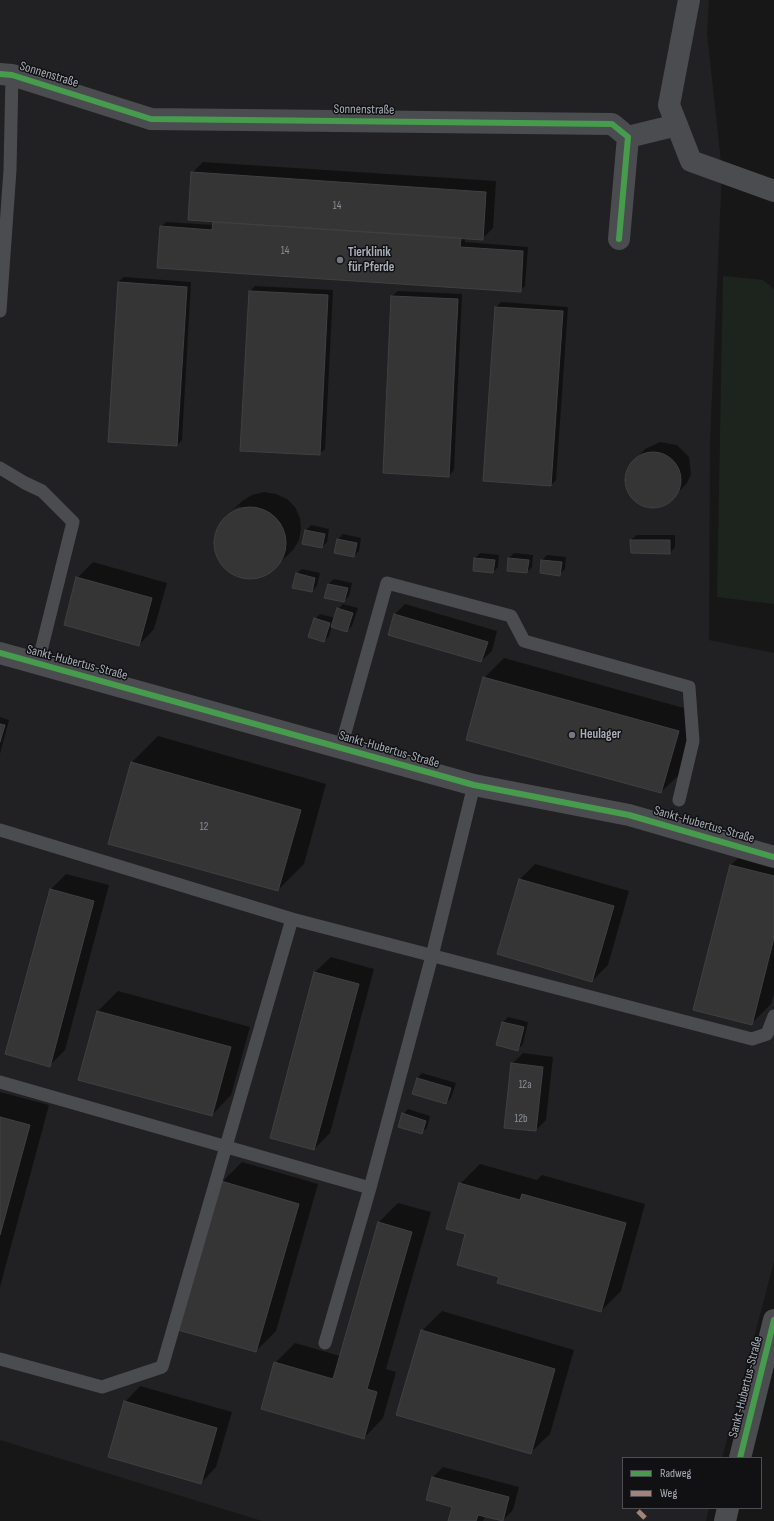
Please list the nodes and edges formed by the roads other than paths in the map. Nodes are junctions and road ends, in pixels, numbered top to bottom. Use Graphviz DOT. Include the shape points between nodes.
graph roads {
  1 [pos="689,0"];
  2 [pos="6,74"];
  3 [pos="677,125"];
  4 [pos="628,137"];
  5 [pos="774,191"];
  6 [pos="619,239"];
  7 [pos="0,311"];
  8 [pos="0,468"];
  9 [pos="0,653"];
  10 [pos="38,663"];
  11 [pos="341,747"];
  12 [pos="474,785"];
  13 [pos="680,800"];
  14 [pos="0,830"];
  15 [pos="774,857"];
  16 [pos="292,919"];
  17 [pos="432,956"];
  18 [pos="774,1016"];
  19 [pos="0,1082"];
  20 [pos="227,1146"];
  21 [pos="370,1188"];
  22 [pos="774,1320"];
  23 [pos="325,1344"];
  24 [pos="0,1359"];
  25 [pos="740,1457"];
  26 [pos="728,1509"];
  27 [pos="725,1521"];
  1 -- 3 [label="street" via="668,105"];
  2 -- 4 [label="street, Sonnenstraße" via="151,119 612,124"];
  2 -- 7 [label="lane, Sonnenstraße" via="10,170"];
  3 -- 4 [label="street"];
  3 -- 5 [label="street" via="691,162"];
  4 -- 6 [label="street"];
  8 -- 10 [label="lane" via="42,491 74,522"];
  9 -- 10 [label="street, Sankt-Hubertus-Straße"];
  10 -- 11 [label="street, Sankt-Hubertus-Straße"];
  11 -- 12 [label="street, Sankt-Hubertus-Straße"];
  11 -- 13 [label="lane" via="387,583 511,616 524,641 689,687 693,741"];
  12 -- 15 [label="street, Sankt-Hubertus-Straße" via="629,815"];
  12 -- 17 [label="lane"];
  14 -- 16 [label="lane"];
  16 -- 17 [label="lane"];
  16 -- 20 [label="lane"];
  17 -- 18 [label="lane" via="752,1039 767,1034"];
  17 -- 21 [label="lane"];
  19 -- 20 [label="lane"];
  20 -- 21 [label="lane"];
  20 -- 24 [label="lane" via="162,1368 102,1387"];
  21 -- 23 [label="lane"];
  22 -- 25 [label="street, Sankt-Hubertus-Straße"];
  26 -- 27 [label="street"];
}
